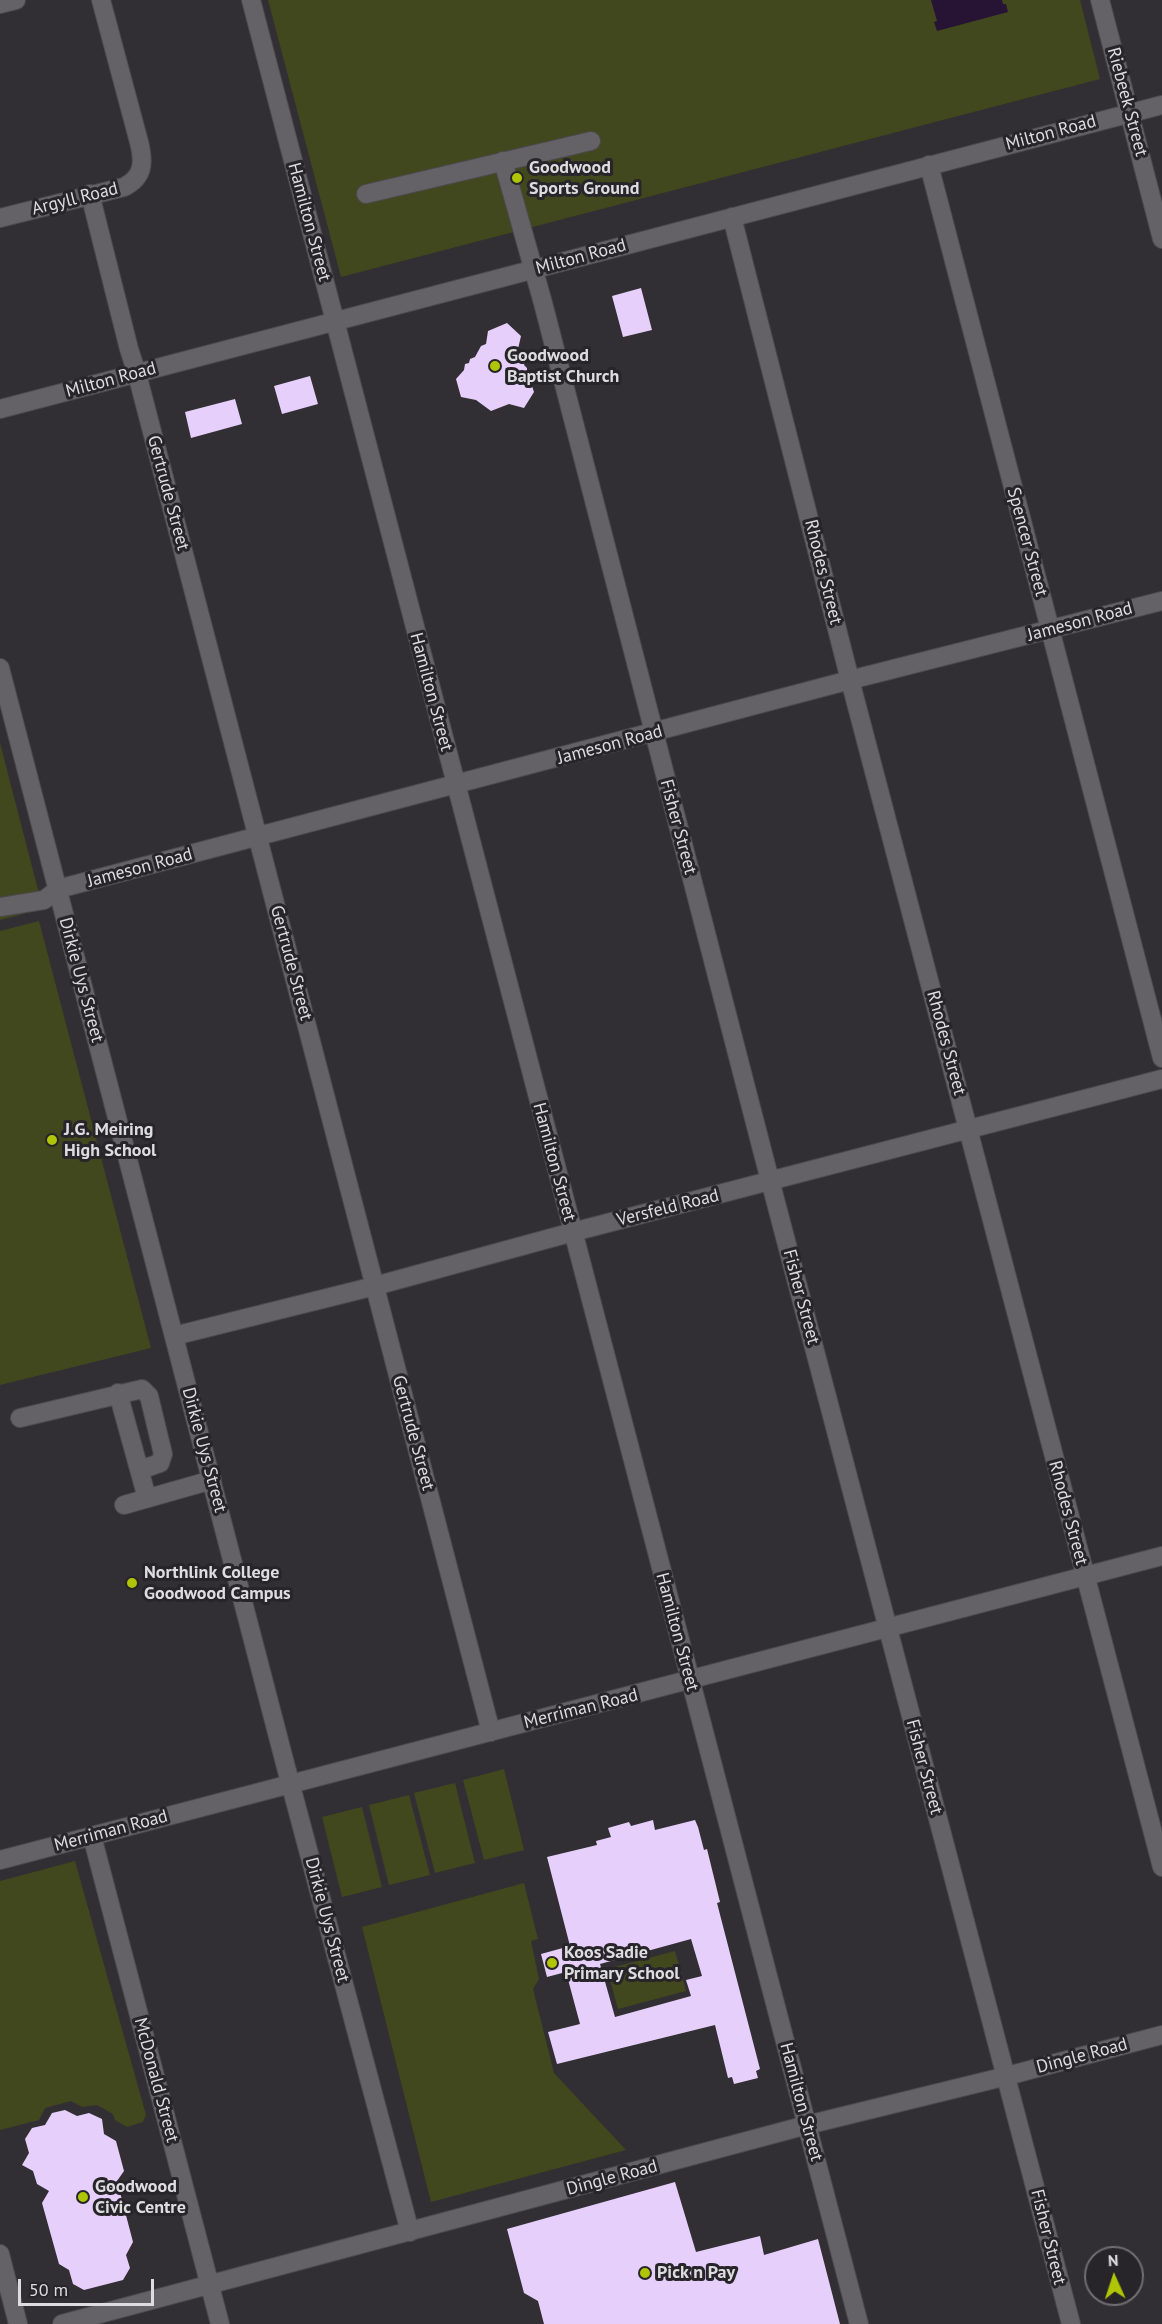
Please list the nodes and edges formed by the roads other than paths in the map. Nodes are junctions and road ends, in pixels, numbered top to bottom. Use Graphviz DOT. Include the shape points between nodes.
graph roads {
  1 [pos="16,0"];
  2 [pos="101,0"];
  3 [pos="250,0"];
  4 [pos="1100,0"];
  5 [pos="0,4"];
  6 [pos="1162,105"];
  7 [pos="1130,113"];
  8 [pos="591,141"];
  9 [pos="503,161"];
  10 [pos="929,165"];
  11 [pos="90,194"];
  12 [pos="366,194"];
  13 [pos="732,217"];
  14 [pos="0,218"];
  15 [pos="1162,239"];
  16 [pos="534,269"];
  17 [pos="335,321"];
  18 [pos="137,374"];
  19 [pos="0,410"];
  20 [pos="1162,601"];
  21 [pos="1051,631"];
  22 [pos="0,668"];
  23 [pos="850,680"];
  24 [pos="654,733"];
  25 [pos="455,785"];
  26 [pos="258,836"];
  27 [pos="58,889"];
  28 [pos="0,908"];
  29 [pos="1162,1058"];
  30 [pos="1162,1079"];
  31 [pos="969,1130"];
  32 [pos="771,1182"];
  33 [pos="573,1232"];
  34 [pos="375,1286"];
  35 [pos="174,1336"];
  36 [pos="118,1393"];
  37 [pos="20,1418"];
  38 [pos="140,1470"];
  39 [pos="212,1480"];
  40 [pos="147,1498"];
  41 [pos="124,1505"];
  42 [pos="1162,1557"];
  43 [pos="1085,1578"];
  44 [pos="887,1628"];
  45 [pos="689,1680"];
  46 [pos="491,1732"];
  47 [pos="291,1785"];
  48 [pos="92,1836"];
  49 [pos="0,1860"];
  50 [pos="1162,1867"];
  51 [pos="1162,2035"];
  52 [pos="1007,2076"];
  53 [pos="807,2125"];
  54 [pos="410,2232"];
  55 [pos="0,2254"];
  56 [pos="210,2285"];
  57 [pos="18,2324"];
  58 [pos="62,2324"];
  59 [pos="220,2324"];
  60 [pos="859,2324"];
  61 [pos="1071,2324"];
  1 -- 5 [label="street"];
  2 -- 11 [label="street, Argyll Road" via="143,160 136,178 124,187"];
  3 -- 17 [label="street, Hamilton Street"];
  4 -- 7 [label="street, Riebeek Street"];
  6 -- 7 [label="street, Milton Road"];
  7 -- 10 [label="street, Milton Road"];
  7 -- 15 [label="street, Riebeek Street"];
  8 -- 9 [label="street"];
  9 -- 12 [label="street"];
  9 -- 16 [label="street, Fisher Street"];
  10 -- 13 [label="street, Milton Road"];
  10 -- 21 [label="street, Spencer Street"];
  11 -- 14 [label="street, Argyll Road"];
  11 -- 18 [label="street, Gertrude Street"];
  13 -- 16 [label="street, Milton Road"];
  13 -- 23 [label="street, Rhodes Street"];
  16 -- 17 [label="street, Milton Road"];
  16 -- 24 [label="street, Fisher Street"];
  17 -- 18 [label="street, Milton Road"];
  17 -- 25 [label="street, Hamilton Street"];
  18 -- 19 [label="street, Milton Road"];
  18 -- 26 [label="street, Gertrude Street"];
  20 -- 21 [label="street, Jameson Road"];
  21 -- 23 [label="street, Jameson Road"];
  21 -- 29 [label="street, Spencer Street"];
  22 -- 27 [label="street, Dirkie Uys Street"];
  23 -- 24 [label="street, Jameson Road"];
  23 -- 31 [label="street, Rhodes Street"];
  24 -- 25 [label="street, Jameson Road"];
  24 -- 32 [label="street, Fisher Street"];
  25 -- 26 [label="street, Jameson Road"];
  25 -- 33 [label="street, Hamilton Street"];
  26 -- 27 [label="street, Jameson Road"];
  26 -- 34 [label="street, Gertrude Street"];
  27 -- 28 [label="street, Jameson Road" via="44,900"];
  27 -- 35 [label="street, Dirkie Uys Street"];
  30 -- 31 [label="street, Versfeld Road"];
  31 -- 32 [label="street, Versfeld Road"];
  31 -- 43 [label="street, Rhodes Street"];
  32 -- 33 [label="street, Versfeld Road"];
  32 -- 44 [label="street, Fisher Street"];
  33 -- 34 [label="street, Versfeld Road"];
  33 -- 45 [label="street, Hamilton Street"];
  34 -- 35 [label="street, Versfeld Road"];
  34 -- 46 [label="street, Gertrude Street"];
  35 -- 39 [label="street, Dirkie Uys Street"];
  36 -- 37 [label="street"];
  36 -- 38 [label="street"];
  36 -- 38 [label="street" via="142,1389 148,1396 163,1454 160,1463"];
  38 -- 40 [label="street"];
  39 -- 40 [label="street"];
  39 -- 47 [label="street, Dirkie Uys Street"];
  40 -- 41 [label="street"];
  42 -- 43 [label="street, Merriman Road"];
  43 -- 44 [label="street, Merriman Road"];
  43 -- 50 [label="street, Rhodes Street"];
  44 -- 45 [label="street, Merriman Road"];
  44 -- 52 [label="street, Fisher Street"];
  45 -- 46 [label="street, Merriman Road"];
  45 -- 53 [label="street, Hamilton Street"];
  46 -- 47 [label="street, Merriman Road"];
  47 -- 48 [label="street, Merriman Road"];
  47 -- 54 [label="street, Dirkie Uys Street"];
  48 -- 49 [label="street, Merriman Road"];
  48 -- 56 [label="street, McDonald Street"];
  51 -- 52 [label="street, Dingle Road"];
  52 -- 53 [label="street, Dingle Road"];
  52 -- 61 [label="street, Fisher Street"];
  53 -- 54 [label="street, Dingle Road"];
  53 -- 60 [label="street, Hamilton Street"];
  54 -- 56 [label="street, Dingle Road"];
  55 -- 57 [label="street"];
  56 -- 58 [label="street, Dingle Road"];
  56 -- 59 [label="street, McDonald Street"];
}
